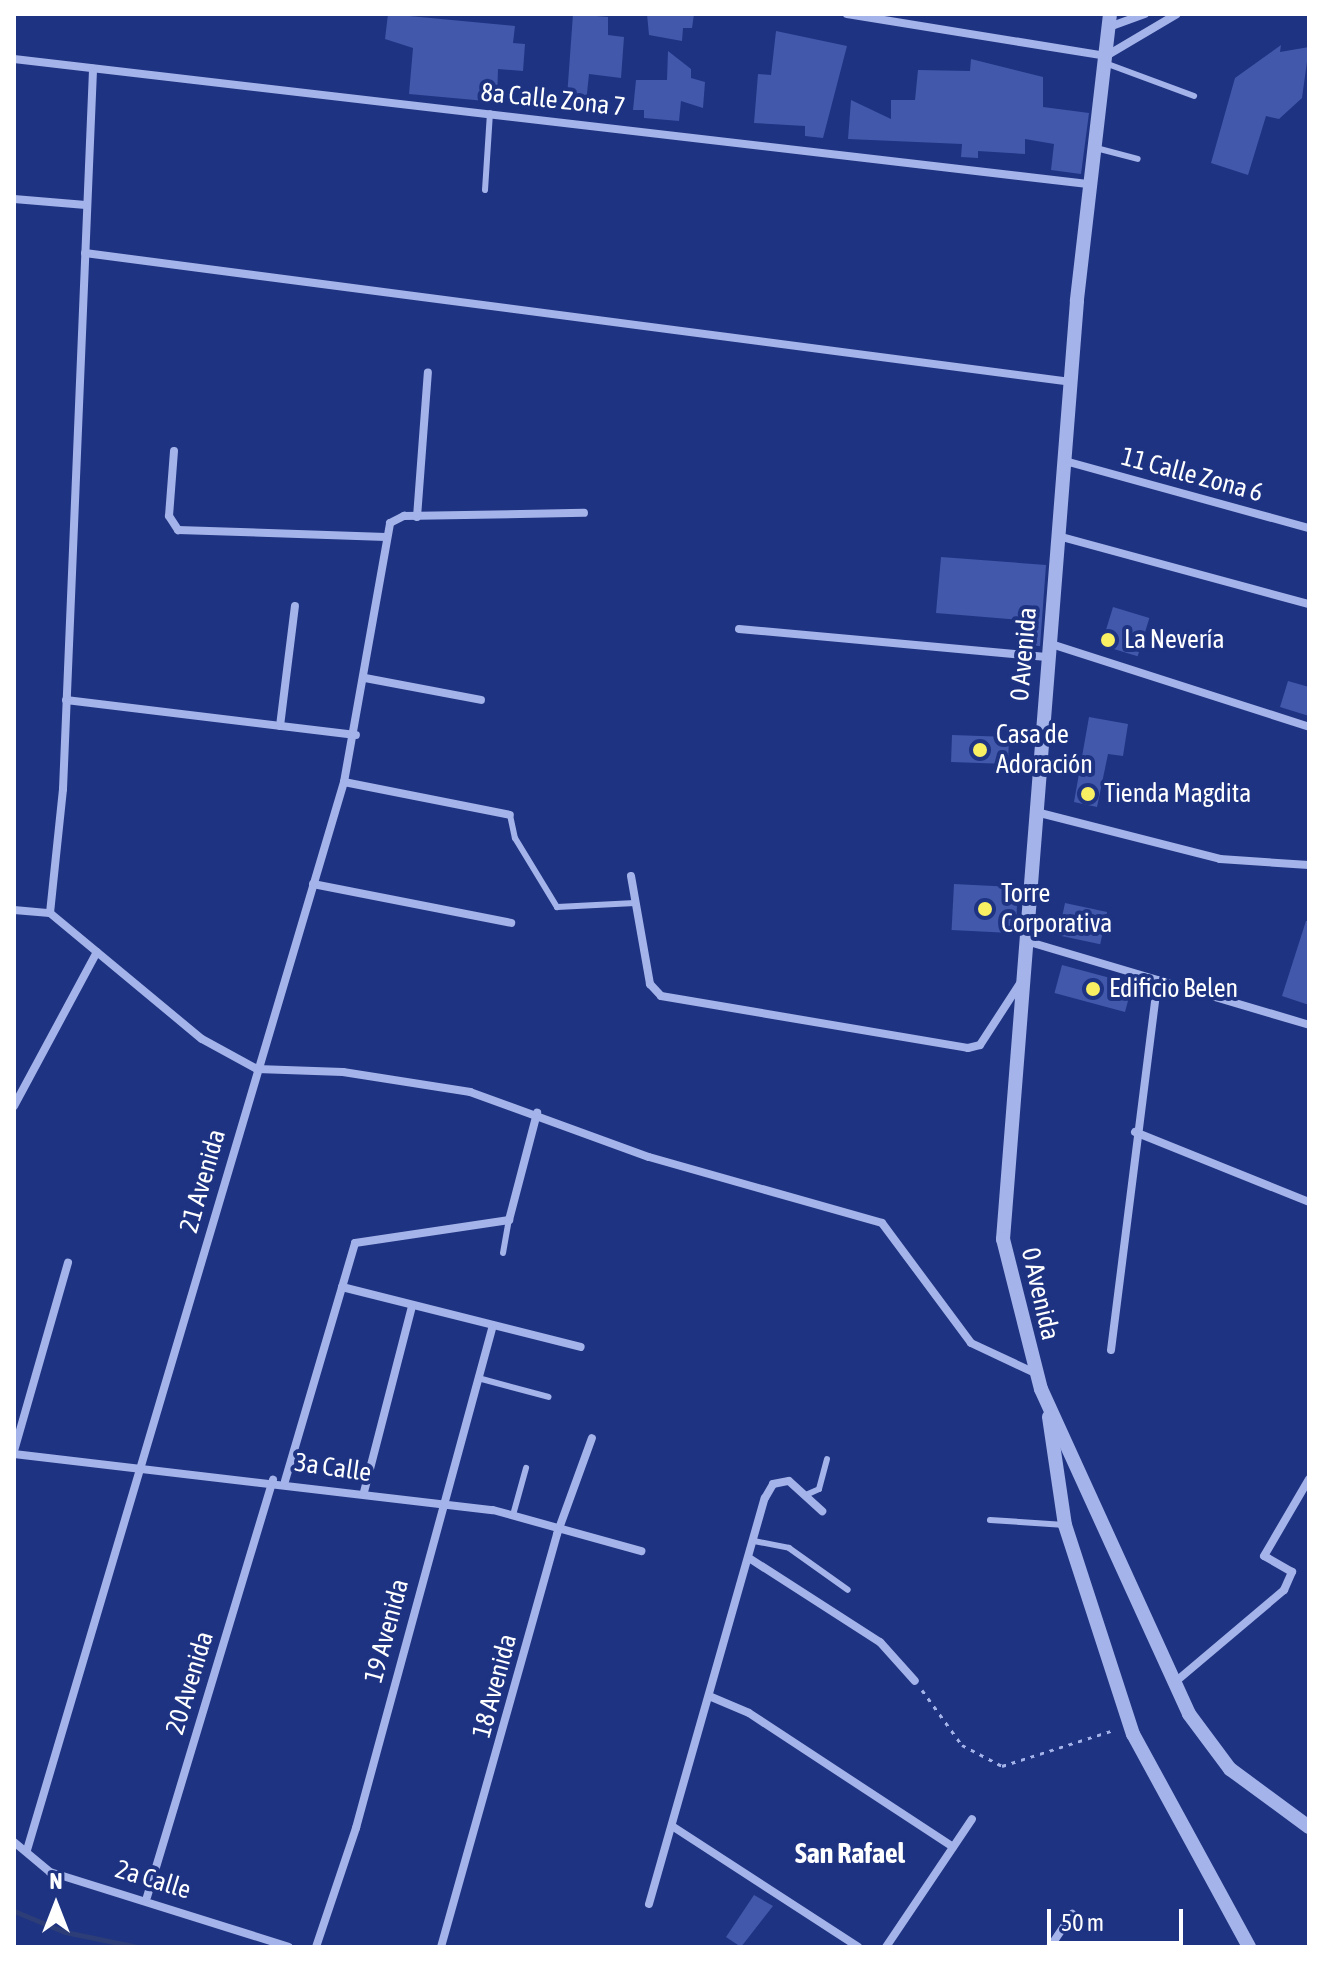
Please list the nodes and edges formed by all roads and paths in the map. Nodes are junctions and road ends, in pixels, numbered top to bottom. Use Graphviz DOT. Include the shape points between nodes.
graph roads {
  1 [pos="847,14"];
  2 [pos="1145,14"];
  3 [pos="1177,14"];
  4 [pos="1110,20"];
  5 [pos="14,59"];
  6 [pos="1106,60"];
  7 [pos="93,69"];
  8 [pos="1194,96"];
  9 [pos="490,113"];
  10 [pos="1093,148"];
  11 [pos="1138,159"];
  12 [pos="1088,184"];
  13 [pos="485,190"];
  14 [pos="14,199"];
  15 [pos="86,205"];
  16 [pos="85,253"];
  17 [pos="428,372"];
  18 [pos="1071,382"];
  19 [pos="174,451"];
  20 [pos="1065,461"];
  21 [pos="584,513"];
  22 [pos="417,517"];
  23 [pos="1309,528"];
  24 [pos="1058,536"];
  25 [pos="386,537"];
  26 [pos="1309,604"];
  27 [pos="295,606"];
  28 [pos="739,629"];
  29 [pos="1048,650"];
  30 [pos="365,678"];
  31 [pos="66,700"];
  32 [pos="481,700"];
  33 [pos="280,726"];
  34 [pos="1309,727"];
  35 [pos="356,735"];
  36 [pos="344,782"];
  37 [pos="1036,811"];
  38 [pos="510,815"];
  39 [pos="1309,865"];
  40 [pos="631,876"];
  41 [pos="313,884"];
  42 [pos="635,903"];
  43 [pos="14,910"];
  44 [pos="50,913"];
  45 [pos="511,923"];
  46 [pos="1024,941"];
  47 [pos="97,952"];
  48 [pos="1158,980"];
  49 [pos="1019,985"];
  50 [pos="1309,1025"];
  51 [pos="257,1069"];
  52 [pos="14,1106"];
  53 [pos="537,1113"];
  54 [pos="1135,1132"];
  55 [pos="1309,1202"];
  56 [pos="509,1220"];
  57 [pos="503,1253"];
  58 [pos="68,1263"];
  59 [pos="342,1287"];
  60 [pos="412,1306"];
  61 [pos="493,1325"];
  62 [pos="581,1347"];
  63 [pos="1111,1350"];
  64 [pos="1035,1373"];
  65 [pos="478,1378"];
  66 [pos="1041,1389"];
  67 [pos="549,1397"];
  68 [pos="592,1438"];
  69 [pos="14,1452"];
  70 [pos="827,1459"];
  71 [pos="140,1465"];
  72 [pos="526,1468"];
  73 [pos="1309,1479"];
  74 [pos="273,1480"];
  75 [pos="285,1481"];
  76 [pos="364,1492"];
  77 [pos="808,1494"];
  78 [pos="443,1504"];
  79 [pos="822,1511"];
  80 [pos="513,1515"];
  81 [pos="990,1520"];
  82 [pos="1065,1525"];
  83 [pos="560,1530"];
  84 [pos="754,1541"];
  85 [pos="641,1551"];
  86 [pos="749,1558"];
  87 [pos="848,1590"];
  88 [pos="915,1681"];
  89 [pos="1174,1684"];
  90 [pos="709,1696"];
  91 [pos="1123,1705"];
  92 [pos="972,1819"];
  93 [pos="672,1826"];
  94 [pos="1309,1827"];
  95 [pos="14,1842"];
  96 [pos="953,1847"];
  97 [pos="27,1850"];
  98 [pos="147,1897"];
  99 [pos="649,1904"];
  100 [pos="1072,1914"];
  101 [pos="289,1947"];
  102 [pos="316,1947"];
  103 [pos="441,1947"];
  104 [pos="858,1947"];
  105 [pos="886,1947"];
  106 [pos="1050,1947"];
  107 [pos="1249,1947"];
  1 -- 6 [label="street"];
  2 -- 4 [label="street"];
  3 -- 6 [label="street"];
  4 -- 6 [label="street, 0 Avenida"];
  5 -- 7 [label="street, 8a Calle Zona 7"];
  6 -- 8 [label="lane"];
  6 -- 10 [label="street, 0 Avenida"];
  7 -- 9 [label="street, 8a Calle Zona 7"];
  7 -- 15 [label="street"];
  9 -- 12 [label="street, 8a Calle Zona 7"];
  9 -- 13 [label="lane"];
  10 -- 11 [label="lane"];
  10 -- 12 [label="street, 0 Avenida"];
  12 -- 18 [label="street, 0 Avenida"];
  14 -- 15 [label="street"];
  15 -- 16 [label="street"];
  16 -- 18 [label="street"];
  16 -- 31 [label="street"];
  17 -- 22 [label="street"];
  18 -- 20 [label="street, 0 Avenida"];
  19 -- 25 [label="street" via="169,516 178,530"];
  20 -- 23 [label="street, 11 Calle Zona 6"];
  20 -- 24 [label="street, 0 Avenida"];
  21 -- 22 [label="street"];
  22 -- 25 [label="street, 21 Avenida" via="394,519"];
  24 -- 26 [label="street"];
  24 -- 29 [label="street, 0 Avenida"];
  25 -- 30 [label="street, 21 Avenida"];
  27 -- 33 [label="street"];
  28 -- 29 [label="street"];
  29 -- 34 [label="street"];
  29 -- 37 [label="street, 0 Avenida"];
  30 -- 32 [label="street"];
  30 -- 35 [label="street, 21 Avenida"];
  31 -- 33 [label="street"];
  31 -- 44 [label="street"];
  33 -- 35 [label="street"];
  35 -- 36 [label="street, 21 Avenida"];
  36 -- 38 [label="street"];
  36 -- 41 [label="street, 21 Avenida"];
  37 -- 39 [label="street" via="1220,859"];
  37 -- 46 [label="street, 0 Avenida"];
  38 -- 42 [label="lane" via="515,838 557,907"];
  40 -- 42 [label="street"];
  41 -- 45 [label="street"];
  41 -- 51 [label="street, 21 Avenida"];
  42 -- 49 [label="street" via="650,984 661,996 968,1048 980,1045"];
  43 -- 44 [label="street"];
  44 -- 47 [label="street"];
  46 -- 48 [label="street"];
  46 -- 49 [label="street, 0 Avenida"];
  47 -- 51 [label="street" via="202,1039"];
  47 -- 52 [label="street"];
  48 -- 50 [label="street"];
  48 -- 54 [label="street"];
  49 -- 64 [label="street, 0 Avenida" via="1003,1239"];
  51 -- 53 [label="street" via="406,1080"];
  51 -- 71 [label="street, 21 Avenida"];
  53 -- 56 [label="street"];
  53 -- 64 [label="street" via="649,1157 882,1223 971,1343"];
  54 -- 55 [label="street"];
  54 -- 63 [label="street"];
  56 -- 57 [label="lane"];
  56 -- 59 [label="street" via="359,1240"];
  58 -- 69 [label="street"];
  59 -- 60 [label="street"];
  59 -- 75 [label="street"];
  60 -- 61 [label="street"];
  60 -- 76 [label="street"];
  61 -- 62 [label="street"];
  61 -- 65 [label="street, 19 Avenida"];
  64 -- 66 [label="street, 0 Avenida"];
  65 -- 67 [label="lane"];
  65 -- 78 [label="street, 19 Avenida"];
  66 -- 82 [label="street, 0 Avenida"];
  66 -- 89 [label="street, 0 Avenida"];
  68 -- 83 [label="street, 18 Avenida"];
  69 -- 71 [label="street, 3a Calle"];
  70 -- 77 [label="lane" via="818,1491"];
  71 -- 74 [label="street, 3a Calle"];
  71 -- 97 [label="street, 21 Avenida"];
  72 -- 80 [label="lane"];
  73 -- 89 [label="street" via="1264,1556 1292,1572 1284,1590"];
  74 -- 75 [label="street, 3a Calle"];
  74 -- 98 [label="street, 20 Avenida"];
  75 -- 76 [label="street, 3a Calle"];
  76 -- 78 [label="street, 3a Calle"];
  77 -- 79 [label="street"];
  77 -- 84 [label="street" via="789,1481 773,1484"];
  78 -- 80 [label="street, 3a Calle"];
  78 -- 102 [label="street, 19 Avenida" via="356,1828"];
  80 -- 83 [label="street, 3a Calle"];
  81 -- 82 [label="lane"];
  82 -- 91 [label="street, 0 Avenida"];
  83 -- 85 [label="street, 3a Calle"];
  83 -- 103 [label="street, 18 Avenida"];
  84 -- 86 [label="street"];
  84 -- 87 [label="lane" via="789,1548"];
  86 -- 88 [label="street" via="880,1642"];
  86 -- 90 [label="street"];
  88 -- 91 [label="path" via="962,1745 1002,1766 1109,1736"];
  89 -- 94 [label="street, 0 Avenida" via="1230,1769"];
  90 -- 93 [label="street"];
  90 -- 96 [label="street" via="749,1713"];
  91 -- 107 [label="street, 0 Avenida" via="1150,1774"];
  92 -- 96 [label="street"];
  93 -- 99 [label="street"];
  93 -- 104 [label="street"];
  95 -- 97 [label="street, 2a Calle"];
  96 -- 105 [label="street"];
  97 -- 98 [label="street, 2a Calle" via="50,1872"];
  98 -- 101 [label="street, 2a Calle"];
  100 -- 106 [label="street"];
}
